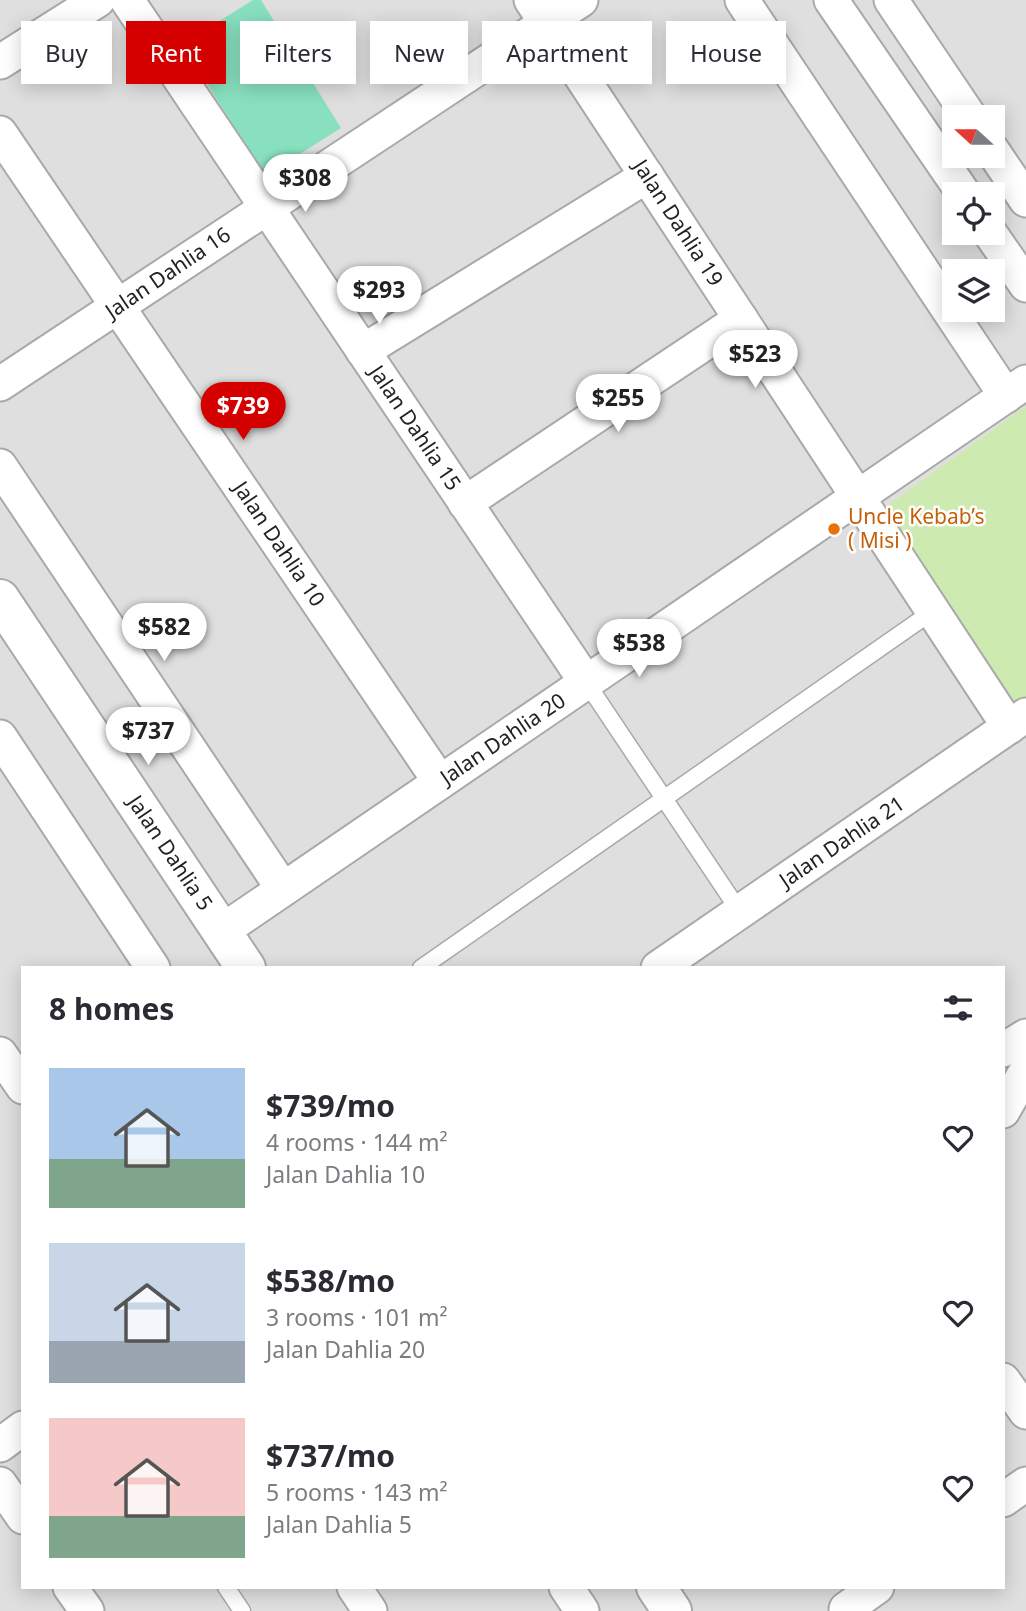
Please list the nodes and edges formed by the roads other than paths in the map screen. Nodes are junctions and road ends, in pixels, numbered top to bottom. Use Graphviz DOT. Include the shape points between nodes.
graph roads {
  1 [pos="98,0"];
  2 [pos="127,0"];
  3 [pos="581,0"];
  4 [pos="742,0"];
  5 [pos="831,0"];
  6 [pos="891,0"];
  7 [pos="539,11"];
  8 [pos="0,62"];
  9 [pos="962,105"];
  10 [pos="0,133"];
  11 [pos="1004,168"];
  12 [pos="647,176"];
  13 [pos="956,182"];
  14 [pos="1026,201"];
  15 [pos="266,208"];
  16 [pos="998,245"];
  17 [pos="1026,285"];
  18 [pos="118,306"];
  19 [pos="741,319"];
  20 [pos="363,351"];
  21 [pos="0,384"];
  22 [pos="1016,389"];
  23 [pos="0,467"];
  24 [pos="858,497"];
  25 [pos="465,503"];
  26 [pos="0,599"];
  27 [pos="933,611"];
  28 [pos="586,682"];
  29 [pos="1018,721"];
  30 [pos="0,737"];
  31 [pos="440,782"];
  32 [pos="664,799"];
  33 [pos="283,889"];
  34 [pos="740,912"];
  35 [pos="222,931"];
  36 [pos="152,966"];
  37 [pos="245,966"];
  38 [pos="424,966"];
  39 [pos="661,966"];
  40 [pos="1026,1036"];
  41 [pos="1005,1049"];
  42 [pos="0,1054"];
  43 [pos="1026,1071"];
  44 [pos="21,1084"];
  45 [pos="1005,1108"];
  46 [pos="1005,1383"];
  47 [pos="1026,1412"];
  48 [pos="21,1429"];
  49 [pos="0,1445"];
  50 [pos="0,1484"];
  51 [pos="1026,1484"];
  52 [pos="1005,1499"];
  53 [pos="21,1514"];
  54 [pos="71,1589"];
  55 [pos="227,1589"];
  56 [pos="567,1589"];
  57 [pos="657,1589"];
  58 [pos="872,1589"];
  59 [pos="842,1602"];
  60 [pos="87,1611"];
  61 [pos="242,1611"];
  62 [pos="582,1611"];
  63 [pos="672,1611"];
  1 -- 8 [label="street"];
  2 -- 15 [label="street, Jalan Dahlia 15"];
  3 -- 7 [label="street, Jalan Dahlia 16"];
  4 -- 22 [label="street"];
  5 -- 13 [label="street"];
  6 -- 9 [label="street"];
  7 -- 12 [label="street, Jalan Dahlia 19"];
  7 -- 15 [label="street, Jalan Dahlia 16"];
  10 -- 18 [label="street, Jalan Dahlia 10"];
  11 -- 14 [label="street"];
  12 -- 19 [label="street, Jalan Dahlia 19"];
  12 -- 20 [label="street"];
  15 -- 18 [label="street, Jalan Dahlia 16"];
  15 -- 20 [label="street, Jalan Dahlia 15"];
  16 -- 17 [label="street"];
  18 -- 21 [label="street, Jalan Dahlia 16"];
  18 -- 31 [label="street, Jalan Dahlia 10"];
  19 -- 24 [label="street, Jalan Dahlia 19"];
  19 -- 25 [label="street"];
  20 -- 25 [label="street, Jalan Dahlia 15"];
  22 -- 24 [label="street, Jalan Dahlia 20"];
  23 -- 33 [label="street"];
  24 -- 27 [label="street, Jalan Dahlia 19"];
  24 -- 28 [label="street, Jalan Dahlia 20"];
  25 -- 28 [label="street, Jalan Dahlia 15"];
  26 -- 35 [label="street, Jalan Dahlia 5"];
  27 -- 29 [label="street, Jalan Dahlia 19"];
  27 -- 32 [label="lane"];
  28 -- 31 [label="street, Jalan Dahlia 20"];
  28 -- 32 [label="lane"];
  29 -- 34 [label="street, Jalan Dahlia 21"];
  30 -- 36 [label="street"];
  31 -- 33 [label="street, Jalan Dahlia 20"];
  32 -- 34 [label="lane"];
  32 -- 38 [label="lane"];
  33 -- 35 [label="street, Jalan Dahlia 20"];
  34 -- 39 [label="street, Jalan Dahlia 21"];
  35 -- 37 [label="street, Jalan Dahlia 5"];
  40 -- 41 [label="street"];
  42 -- 44 [label="street"];
  43 -- 45 [label="street"];
  46 -- 47 [label="street"];
  48 -- 49 [label="street"];
  50 -- 53 [label="street"];
  51 -- 52 [label="street"];
  54 -- 60 [label="street"];
  55 -- 61 [label="lane"];
  56 -- 62 [label="street"];
  57 -- 63 [label="street"];
  58 -- 59 [label="street"];
}
